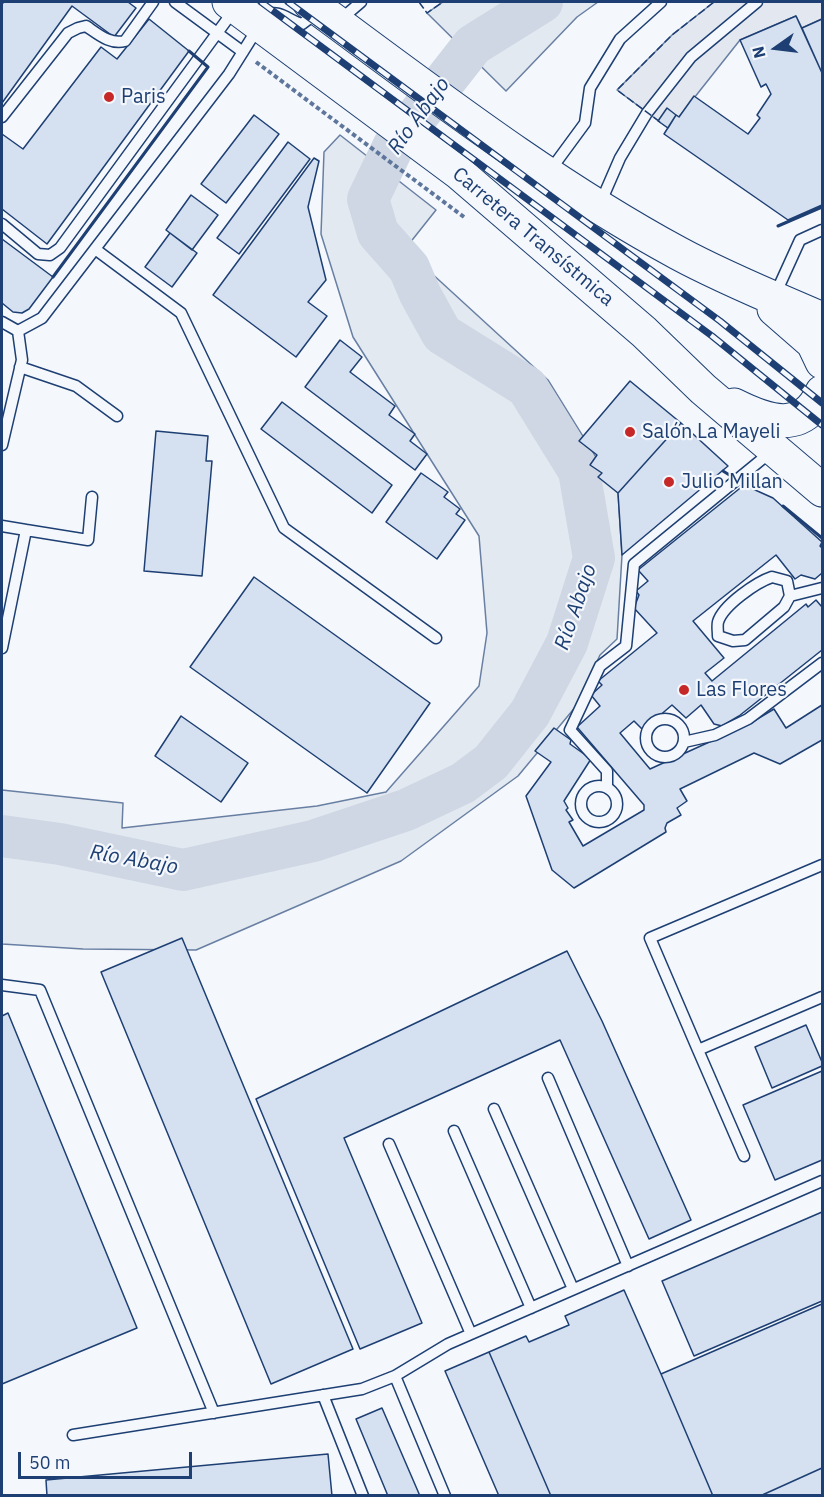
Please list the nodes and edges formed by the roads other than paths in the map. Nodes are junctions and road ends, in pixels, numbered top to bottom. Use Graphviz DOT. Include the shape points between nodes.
graph roads {
  1 [pos="153,2"];
  2 [pos="175,2"];
  3 [pos="661,2"];
  4 [pos="757,2"];
  5 [pos="332,9"];
  6 [pos="242,11"];
  7 [pos="218,33"];
  8 [pos="243,52"];
  9 [pos="2,117"];
  10 [pos="548,175"];
  11 [pos="598,207"];
  12 [pos="2,224"];
  13 [pos="822,230"];
  14 [pos="95,249"];
  15 [pos="742,284"];
  16 [pos="773,298"];
  17 [pos="822,319"];
  18 [pos="2,322"];
  19 [pos="18,331"];
  20 [pos="822,362"];
  21 [pos="20,368"];
  22 [pos="703,389"];
  23 [pos="822,392"];
  24 [pos="117,416"];
  25 [pos="2,445"];
  26 [pos="774,450"];
  27 [pos="822,490"];
  28 [pos="92,497"];
  29 [pos="2,526"];
  30 [pos="26,530"];
  31 [pos="822,588"];
  32 [pos="790,596"];
  33 [pos="436,638"];
  34 [pos="2,648"];
  35 [pos="822,663"];
  36 [pos="684,742"];
  37 [pos="607,787"];
  38 [pos="822,865"];
  39 [pos="2,985"];
  40 [pos="822,997"];
  41 [pos="698,1050"];
  42 [pos="548,1078"];
  43 [pos="494,1109"];
  44 [pos="454,1131"];
  45 [pos="389,1144"];
  46 [pos="744,1156"];
  47 [pos="822,1181"];
  48 [pos="628,1266"];
  49 [pos="573,1289"];
  50 [pos="531,1308"];
  51 [pos="471,1334"];
  52 [pos="395,1376"];
  53 [pos="323,1395"];
  54 [pos="214,1413"];
  55 [pos="73,1436"];
  56 [pos="363,1496"];
  57 [pos="445,1496"];
  1 -- 9 [label="lane" via="125,41 109,40 86,26 68,33"];
  2 -- 7 [label="lane"];
  3 -- 10 [label="lane" via="620,39 590,88 585,123"];
  4 -- 11 [label="lane" via="691,57 647,112"];
  5 -- 6 [label="lane" via="302,24 278,13"];
  5 -- 10 [label="main road" via="368,46"];
  6 -- 7 [label="lane"];
  6 -- 8 [label="lane"];
  6 -- 22 [label="main road, Carretera Transístmica" via="459,173 644,332"];
  7 -- 8 [label="lane"];
  7 -- 12 [label="lane" via="60,248 50,255 38,254"];
  8 -- 14 [label="lane"];
  10 -- 11 [label="main road"];
  11 -- 15 [label="main road" via="677,253"];
  13 -- 16 [label="lane" via="800,240"];
  14 -- 19 [label="lane" via="42,318"];
  14 -- 33 [label="lane" via="181,313 284,528"];
  15 -- 16 [label="main road"];
  15 -- 20 [label="main road" via="803,332"];
  16 -- 17 [label="main road"];
  18 -- 19 [label="lane"];
  19 -- 21 [label="lane"];
  21 -- 24 [label="lane" via="76,386"];
  21 -- 25 [label="lane"];
  22 -- 23 [label="main road" via="763,417 790,421 809,412"];
  22 -- 26 [label="main road, Carretera Transístmica"];
  26 -- 27 [label="main road, Carretera Transístmica"];
  26 -- 37 [label="lane" via="634,564 626,646 600,666 570,730 607,771"];
  28 -- 30 [label="lane" via="88,540"];
  29 -- 30 [label="lane"];
  30 -- 34 [label="lane"];
  31 -- 32 [label="lane"];
  32 -- 32 [label="lane" via="784,607 746,639 733,641 718,636 717,623 724,611 760,581 772,577 787,581"];
  35 -- 36 [label="lane" via="748,718 716,735"];
  38 -- 41 [label="lane" via="650,938"];
  39 -- 54 [label="lane" via="40,990"];
  40 -- 41 [label="lane"];
  41 -- 46 [label="lane"];
  42 -- 48 [label="lane"];
  43 -- 49 [label="lane"];
  44 -- 50 [label="lane"];
  45 -- 51 [label="lane"];
  47 -- 48 [label="lane"];
  48 -- 49 [label="lane"];
  49 -- 50 [label="lane"];
  50 -- 51 [label="lane"];
  51 -- 52 [label="lane"];
  52 -- 53 [label="lane" via="362,1389"];
  52 -- 57 [label="lane"];
  53 -- 54 [label="lane"];
  53 -- 56 [label="lane"];
  54 -- 55 [label="lane"];
}
